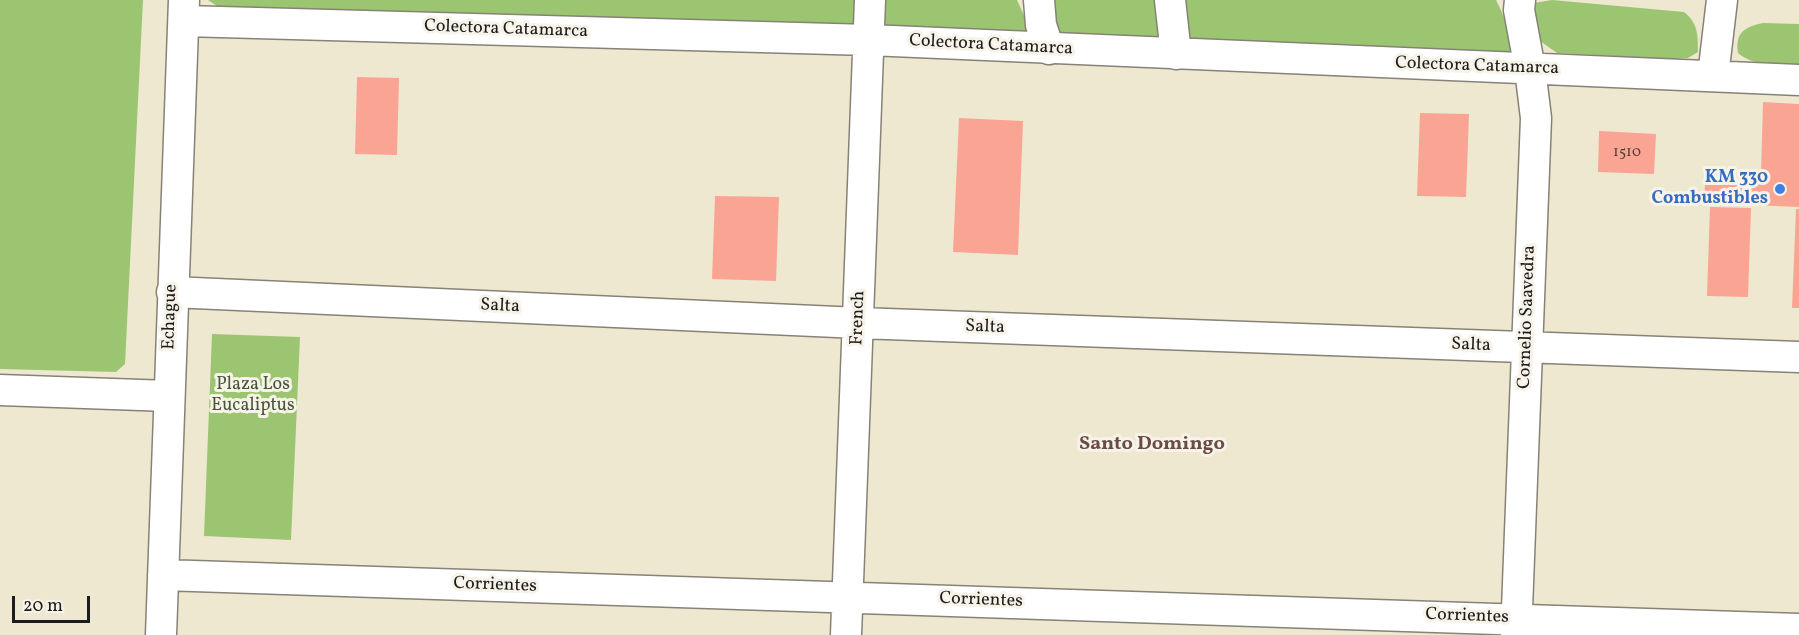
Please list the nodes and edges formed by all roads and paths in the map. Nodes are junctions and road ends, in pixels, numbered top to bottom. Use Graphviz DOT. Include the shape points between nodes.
graph roads {
  1 [pos="870,0"];
  2 [pos="1039,0"];
  3 [pos="1170,0"];
  4 [pos="1520,0"];
  5 [pos="1722,0"];
  6 [pos="184,11"];
  7 [pos="869,40"];
  8 [pos="1049,49"];
  9 [pos="1176,54"];
  10 [pos="1530,69"];
  11 [pos="1713,76"];
  12 [pos="1799,80"];
  13 [pos="172,292"];
  14 [pos="859,323"];
  15 [pos="1527,348"];
  16 [pos="1799,357"];
  17 [pos="0,390"];
  18 [pos="169,396"];
  19 [pos="163,575"];
  20 [pos="848,597"];
  21 [pos="1516,627"];
  22 [pos="1799,629"];
  23 [pos="161,635"];
  24 [pos="846,635"];
  1 -- 7 [label="street, French"];
  2 -- 8 [label="street" via="1041,25"];
  3 -- 9 [label="street"];
  4 -- 10 [label="street, Cornelio Saavedra"];
  5 -- 11 [label="street"];
  6 -- 7 [label="street, Colectora Catamarca"];
  6 -- 13 [label="street, Echague"];
  7 -- 8 [label="street, Colectora Catamarca"];
  7 -- 14 [label="street, French"];
  8 -- 9 [label="street, Colectora Catamarca"];
  9 -- 10 [label="street, Colectora Catamarca"];
  10 -- 11 [label="street, Colectora Catamarca"];
  10 -- 15 [label="street, Cornelio Saavedra" via="1536,118"];
  11 -- 12 [label="street, Colectora Catamarca"];
  13 -- 14 [label="street, Salta"];
  13 -- 18 [label="street, Echague"];
  14 -- 15 [label="street, Salta"];
  14 -- 20 [label="street, French"];
  15 -- 16 [label="street, Salta"];
  15 -- 21 [label="street, Cornelio Saavedra"];
  17 -- 18 [label="street"];
  18 -- 19 [label="street, Echague"];
  19 -- 20 [label="street, Corrientes"];
  19 -- 23 [label="street, Echague"];
  20 -- 21 [label="street, Corrientes"];
  20 -- 24 [label="street, French"];
  21 -- 22 [label="street, Corrientes"];
}
